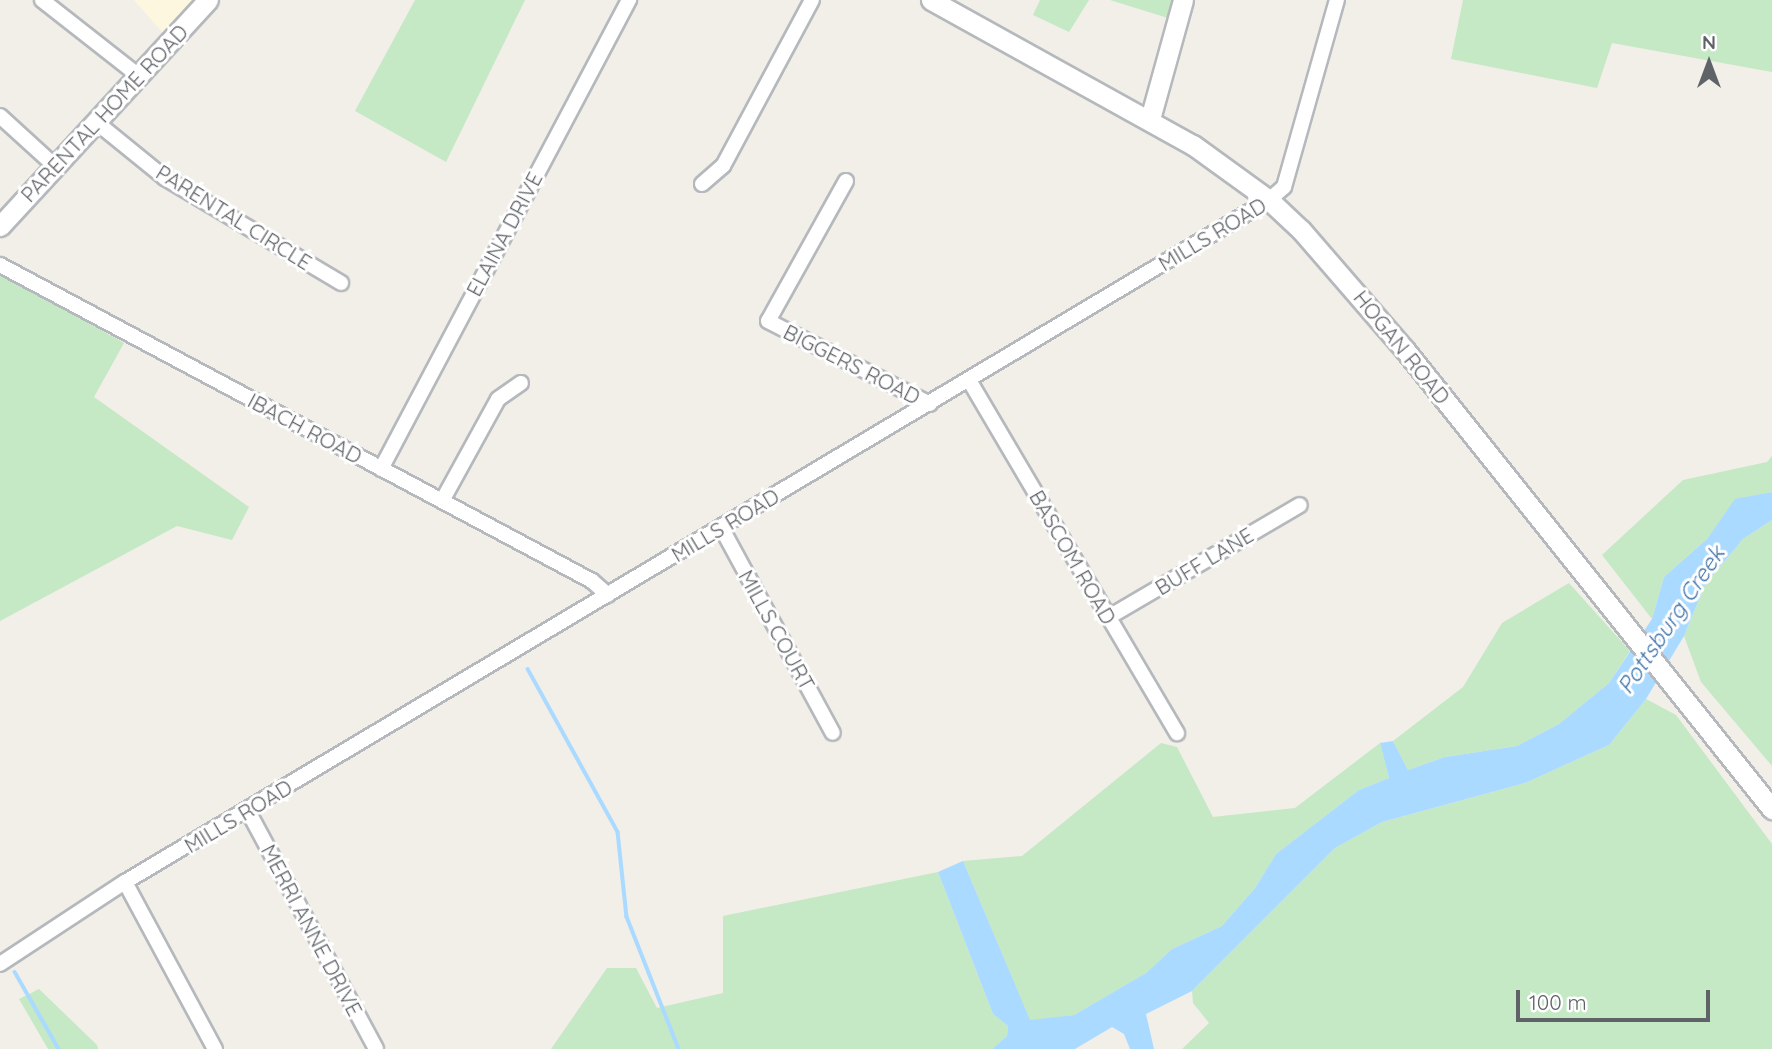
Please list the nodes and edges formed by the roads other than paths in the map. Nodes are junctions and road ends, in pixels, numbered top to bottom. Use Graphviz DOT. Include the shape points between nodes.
graph roads {
  1 [pos="42,0"];
  2 [pos="208,0"];
  3 [pos="629,0"];
  4 [pos="812,0"];
  5 [pos="931,0"];
  6 [pos="1183,0"];
  7 [pos="1337,0"];
  8 [pos="139,76"];
  9 [pos="0,116"];
  10 [pos="1150,119"];
  11 [pos="96,122"];
  12 [pos="55,166"];
  13 [pos="846,181"];
  14 [pos="702,184"];
  15 [pos="1269,200"];
  16 [pos="0,226"];
  17 [pos="0,265"];
  18 [pos="341,283"];
  19 [pos="969,380"];
  20 [pos="521,383"];
  21 [pos="930,404"];
  22 [pos="381,469"];
  23 [pos="442,501"];
  24 [pos="1300,505"];
  25 [pos="720,527"];
  26 [pos="608,595"];
  27 [pos="1109,617"];
  28 [pos="833,733"];
  29 [pos="1177,733"];
  30 [pos="1772,809"];
  31 [pos="248,811"];
  32 [pos="125,882"];
  33 [pos="0,964"];
  34 [pos="215,1049"];
  35 [pos="376,1049"];
  1 -- 8 [label="street"];
  2 -- 8 [label="main road, PARENTAL HOME ROAD"];
  3 -- 22 [label="street, ELAINA DRIVE"];
  4 -- 14 [label="street" via="723,166"];
  5 -- 10 [label="main road, HOGAN ROAD"];
  6 -- 10 [label="main road"];
  7 -- 15 [label="street, MILLS ROAD" via="1284,187"];
  8 -- 11 [label="main road, PARENTAL HOME ROAD"];
  9 -- 12 [label="street"];
  10 -- 15 [label="main road, HOGAN ROAD"];
  11 -- 12 [label="main road, PARENTAL HOME ROAD"];
  11 -- 18 [label="street, PARENTAL CIRCLE" via="165,178"];
  12 -- 16 [label="main road, PARENTAL HOME ROAD"];
  13 -- 21 [label="street, BIGGERS ROAD" via="768,321"];
  15 -- 19 [label="street, MILLS ROAD"];
  15 -- 30 [label="main road, HOGAN ROAD" via="1360,294"];
  17 -- 22 [label="street, IBACH ROAD"];
  19 -- 21 [label="street, MILLS ROAD"];
  19 -- 27 [label="street, BASCOM ROAD"];
  20 -- 23 [label="street" via="498,399"];
  21 -- 25 [label="street, MILLS ROAD"];
  22 -- 23 [label="street, IBACH ROAD"];
  23 -- 26 [label="street, IBACH ROAD" via="592,581"];
  24 -- 27 [label="street, BUFF LANE"];
  25 -- 26 [label="street, MILLS ROAD"];
  25 -- 28 [label="street, MILLS COURT"];
  26 -- 31 [label="street, MILLS ROAD"];
  27 -- 29 [label="street, BASCOM ROAD"];
  31 -- 32 [label="street, MILLS ROAD"];
  31 -- 35 [label="street, MERRI ANNE DRIVE"];
  32 -- 33 [label="street, MILLS ROAD"];
  32 -- 34 [label="street"];
}
